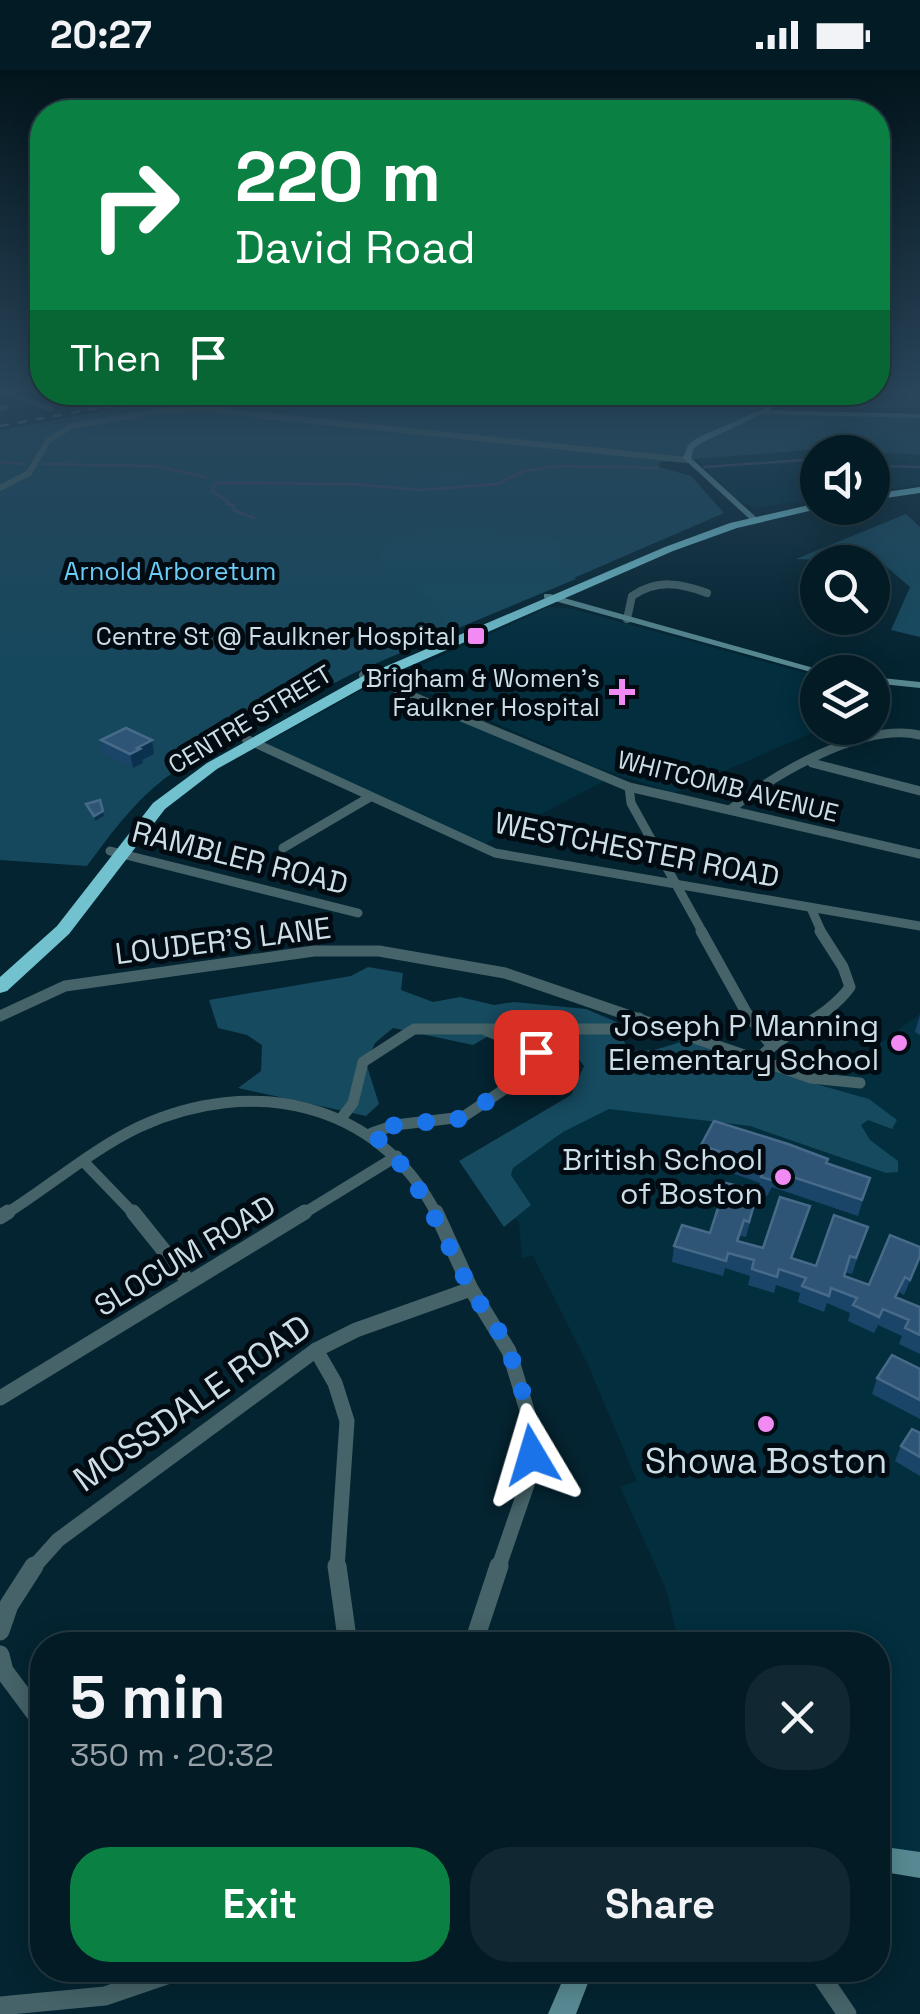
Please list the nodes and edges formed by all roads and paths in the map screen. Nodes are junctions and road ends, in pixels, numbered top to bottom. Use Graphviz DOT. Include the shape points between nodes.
graph roads {
  1 [pos="711,482"];
  2 [pos="920,489"];
  3 [pos="890,493"];
  4 [pos="800,507"];
  5 [pos="750,517"];
  6 [pos="707,593"];
  7 [pos="551,597"];
  8 [pos="627,620"];
  9 [pos="800,666"];
  10 [pos="367,676"];
  11 [pos="890,682"];
  12 [pos="920,684"];
  13 [pos="920,735"];
  14 [pos="250,741"];
  15 [pos="812,763"];
  16 [pos="629,787"];
  17 [pos="920,791"];
  18 [pos="370,797"];
  19 [pos="731,810"];
  20 [pos="283,848"];
  21 [pos="116,852"];
  22 [pos="920,854"];
  23 [pos="678,885"];
  24 [pos="810,908"];
  25 [pos="358,913"];
  26 [pos="920,926"];
  27 [pos="0,974"];
  28 [pos="0,987"];
  29 [pos="0,1016"];
  30 [pos="640,1018"];
  31 [pos="479,1028"];
  32 [pos="770,1044"];
  33 [pos="758,1059"];
  34 [pos="860,1082"];
  35 [pos="343,1116"];
  36 [pos="372,1133"];
  37 [pos="396,1156"];
  38 [pos="84,1162"];
  39 [pos="0,1217"];
  40 [pos="190,1282"];
  41 [pos="471,1290"];
  42 [pos="316,1350"];
  43 [pos="0,1398"];
  44 [pos="0,1631"];
  45 [pos="346,1632"];
  46 [pos="475,1632"];
  47 [pos="0,1655"];
  48 [pos="30,1706"];
  49 [pos="890,1861"];
  50 [pos="920,1865"];
  51 [pos="146,1982"];
  52 [pos="575,1982"];
  53 [pos="825,1982"];
  54 [pos="0,2006"];
  55 [pos="562,2014"];
  56 [pos="847,2014"];
  1 -- 5 [label="street"];
  2 -- 3 [label="highway"];
  4 -- 5 [label="highway, CENTRE STREET"];
  5 -- 7 [label="highway, CENTRE STREET"];
  6 -- 8 [label="street" via="660,582 632,596"];
  7 -- 8 [label="street"];
  7 -- 10 [label="highway, CENTRE STREET"];
  8 -- 9 [label="street"];
  10 -- 14 [label="highway, CENTRE STREET"];
  10 -- 16 [label="street, WHITCOMB AVENUE"];
  11 -- 12 [label="street"];
  13 -- 15 [label="street" via="874,733"];
  14 -- 18 [label="street, WESTCHESTER ROAD"];
  14 -- 21 [label="highway, CENTRE STREET" via="172,794"];
  15 -- 17 [label="street"];
  15 -- 19 [label="street"];
  16 -- 19 [label="street, WHITCOMB AVENUE"];
  16 -- 23 [label="street" via="631,804"];
  18 -- 20 [label="street"];
  18 -- 23 [label="street, WESTCHESTER ROAD" via="495,853"];
  19 -- 22 [label="street, WHITCOMB AVENUE"];
  21 -- 25 [label="street, RAMBLER ROAD"];
  21 -- 27 [label="highway, CENTRE STREET" via="49,930"];
  21 -- 28 [label="highway, CENTRE STREET" via="64,930"];
  23 -- 24 [label="street, WESTCHESTER ROAD"];
  23 -- 32 [label="street"];
  24 -- 26 [label="street, WESTCHESTER ROAD"];
  24 -- 32 [label="street" via="850,987 841,1000"];
  29 -- 30 [label="street, LOUDER'S LANE" via="65,986 327,951 498,970"];
  30 -- 31 [label="street" via="619,1030"];
  30 -- 33 [label="street, LOUDER'S LANE"];
  31 -- 35 [label="street" via="410,1030 393,1039 363,1062 354,1104"];
  31 -- 36 [label="street" via="533,1049 539,1066 458,1119"];
  32 -- 33 [label="street"];
  33 -- 34 [label="street, LOUDER'S LANE" via="824,1082"];
  35 -- 36 [label="street"];
  35 -- 38 [label="street" via="287,1103 200,1108 127,1133"];
  36 -- 37 [label="street"];
  37 -- 40 [label="street, SLOCUM ROAD"];
  37 -- 41 [label="street"];
  38 -- 39 [label="street"];
  38 -- 40 [label="street"];
  40 -- 43 [label="street, SLOCUM ROAD"];
  41 -- 42 [label="street, MOSSDALE ROAD"];
  41 -- 46 [label="street" via="516,1368 532,1455 515,1526"];
  42 -- 44 [label="street, MOSSDALE ROAD" via="58,1540 27,1573"];
  42 -- 45 [label="street" via="335,1382 346,1421 335,1556"];
  47 -- 48 [label="street"];
  49 -- 50 [label="street"];
  51 -- 54 [label="street" via="106,1996"];
  52 -- 55 [label="street"];
  53 -- 56 [label="street"];
}
